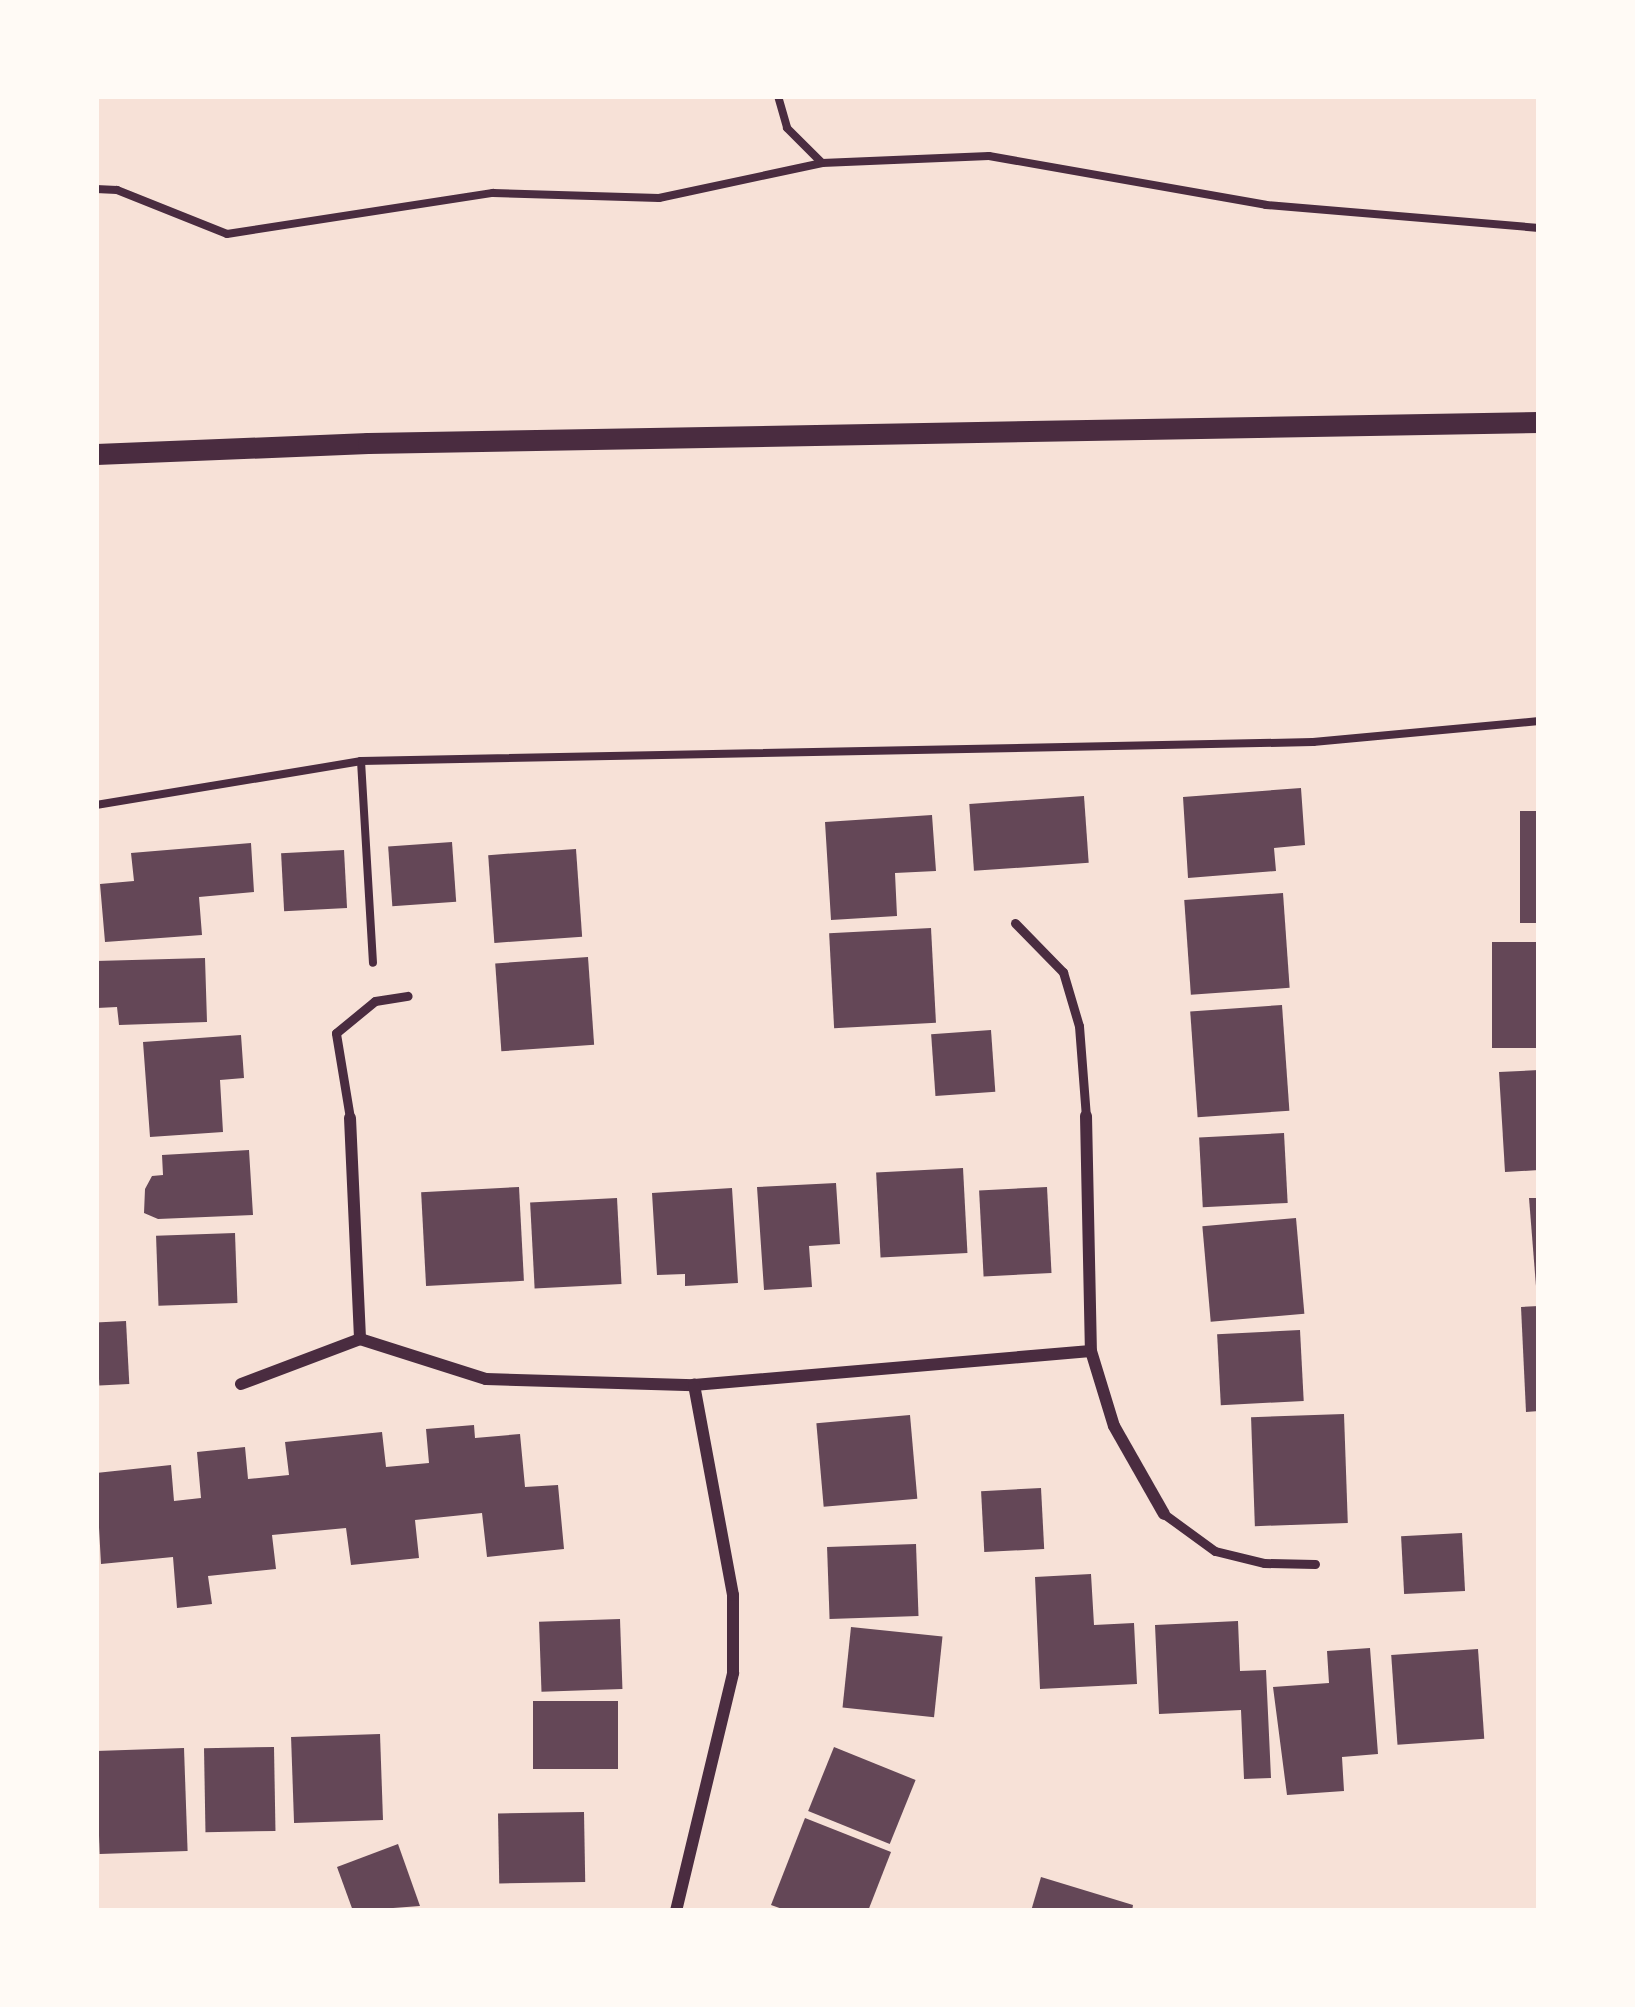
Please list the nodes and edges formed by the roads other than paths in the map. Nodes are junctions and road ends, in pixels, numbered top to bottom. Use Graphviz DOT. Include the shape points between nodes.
graph roads {
  1 [pos="1539,422"];
  2 [pos="96,454"];
  3 [pos="1015,923"];
  4 [pos="408,996"];
  5 [pos="1086,1116"];
  6 [pos="350,1118"];
  7 [pos="360,1340"];
  8 [pos="1091,1351"];
  9 [pos="241,1384"];
  10 [pos="694,1385"];
  11 [pos="1164,1514"];
  12 [pos="1315,1564"];
  13 [pos="676,1911"];
  1 -- 2 [label="street"];
  3 -- 5 [label="lane" via="1063,972 1079,1026"];
  4 -- 6 [label="lane" via="375,1001 336,1033"];
  5 -- 8 [label="street"];
  6 -- 7 [label="street"];
  7 -- 9 [label="street"];
  7 -- 10 [label="street" via="486,1379"];
  8 -- 10 [label="street"];
  8 -- 11 [label="street" via="1114,1426"];
  10 -- 13 [label="street" via="734,1595 733,1673"];
  11 -- 12 [label="lane" via="1215,1551"];
}
